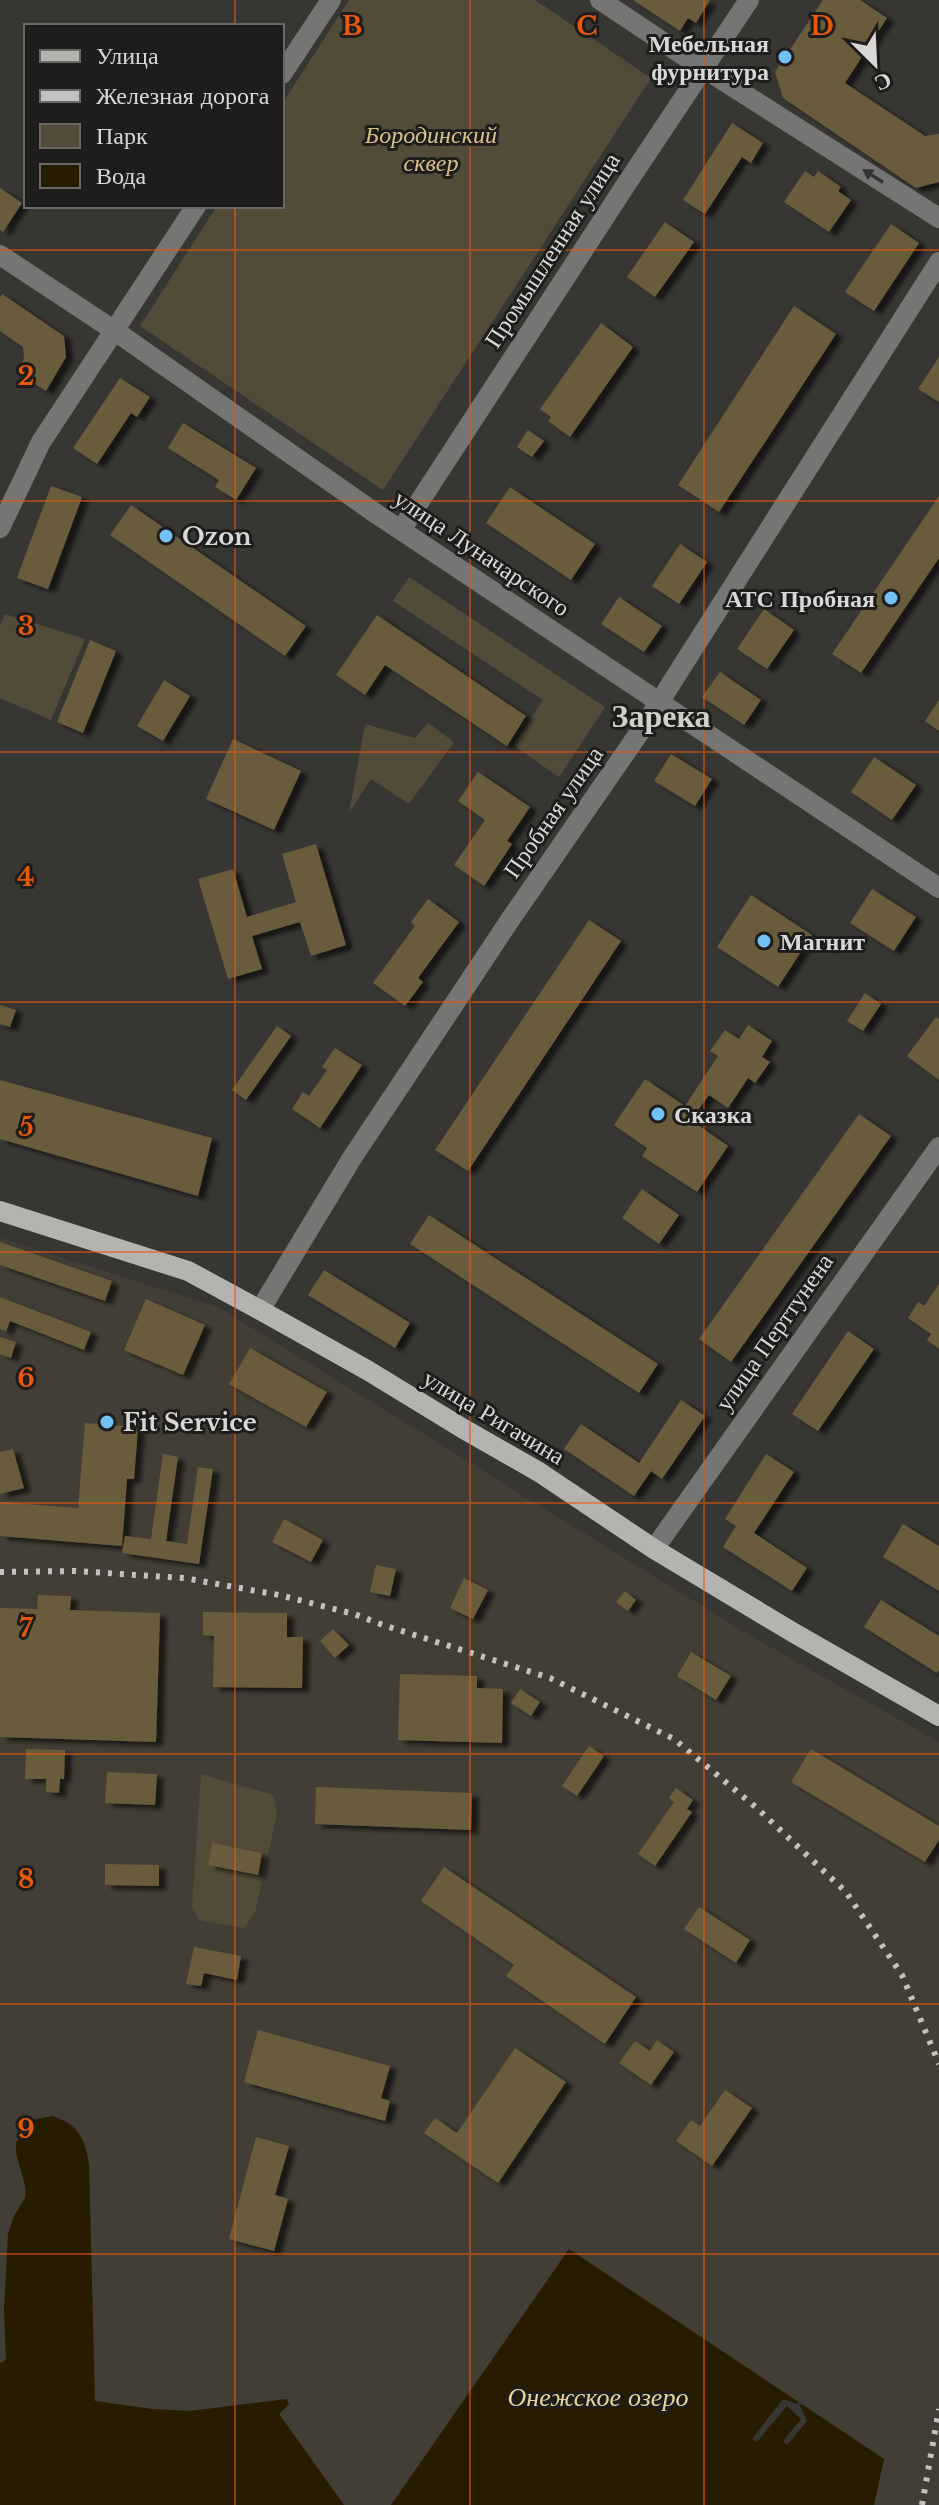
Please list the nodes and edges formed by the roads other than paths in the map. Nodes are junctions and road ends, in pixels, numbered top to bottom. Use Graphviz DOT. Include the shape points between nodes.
graph roads {
  1 [pos="331,0"];
  2 [pos="600,0"];
  3 [pos="749,0"];
  4 [pos="704,69"];
  5 [pos="284,71"];
  6 [pos="195,208"];
  7 [pos="939,218"];
  8 [pos="0,255"];
  9 [pos="939,262"];
  10 [pos="115,331"];
  11 [pos="0,528"];
  12 [pos="401,530"];
  13 [pos="659,702"];
  14 [pos="939,888"];
  15 [pos="939,1147"];
  16 [pos="0,1211"];
  17 [pos="260,1310"];
  18 [pos="654,1549"];
  19 [pos="939,1716"];
  1 -- 5 [label="street"];
  2 -- 4 [label="street"];
  3 -- 4 [label="street, Промышленная улица"];
  7 -- 4 [label="street, one-way"];
  4 -- 12 [label="street, Промышленная улица"];
  6 -- 10 [label="street"];
  8 -- 10 [label="street, улица Луначарского"];
  9 -- 13 [label="street, Пробная улица"];
  10 -- 11 [label="street" via="41,442"];
  10 -- 12 [label="street, улица Луначарского"];
  12 -- 13 [label="street, улица Луначарского"];
  13 -- 14 [label="street, улица Луначарского"];
  13 -- 17 [label="street, Пробная улица" via="352,1158"];
  15 -- 18 [label="street, улица Перттунена"];
  16 -- 17 [label="main road, улица Ригачина" via="188,1271"];
  17 -- 18 [label="main road, улица Ригачина" via="539,1472"];
  18 -- 19 [label="main road, улица Ригачина"];
}
